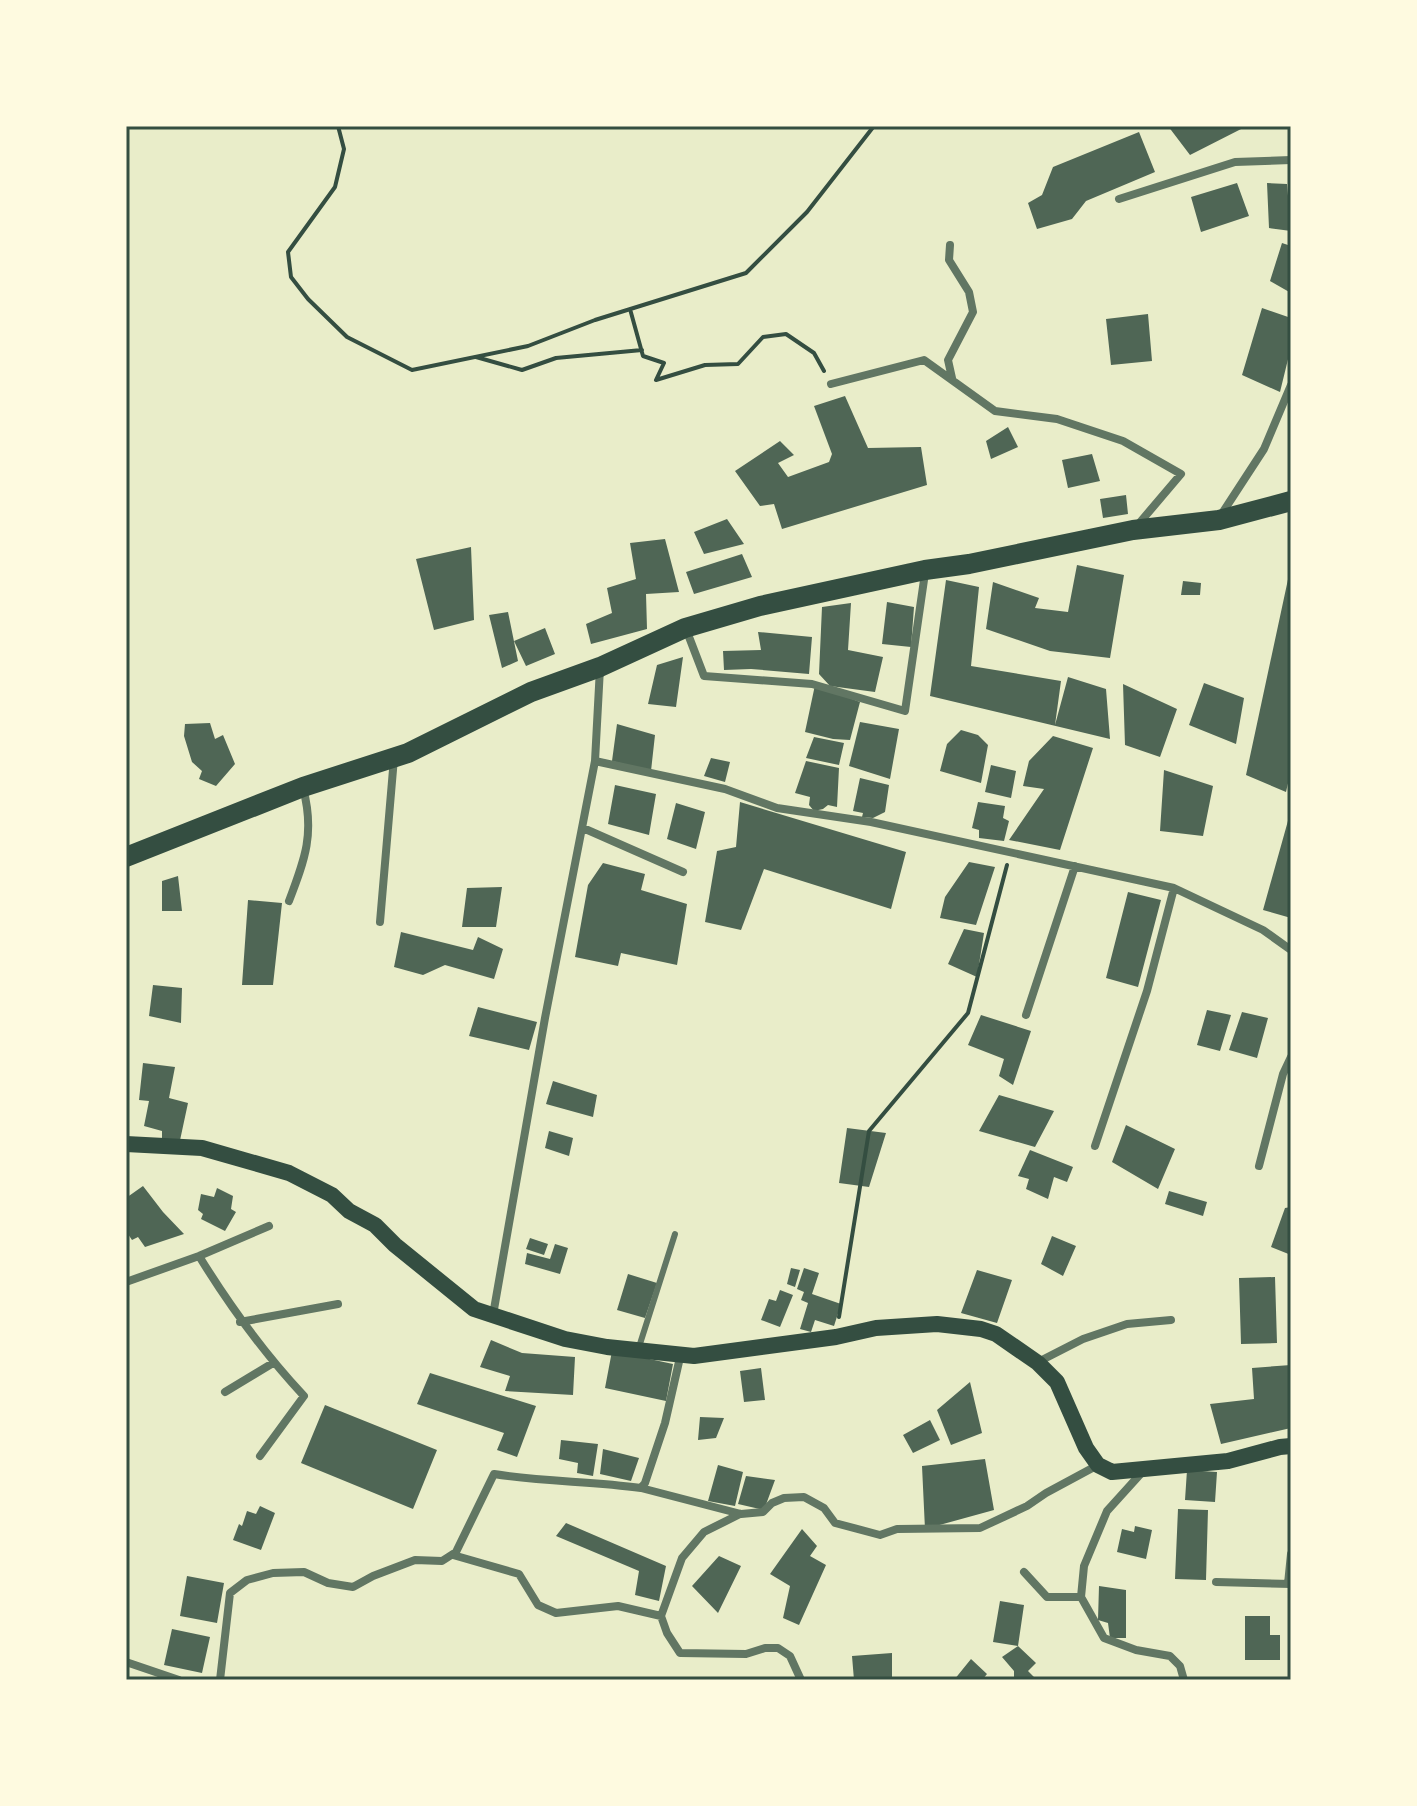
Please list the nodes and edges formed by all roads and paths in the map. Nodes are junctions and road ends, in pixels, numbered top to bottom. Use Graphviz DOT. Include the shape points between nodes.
graph roads {
  1 [pos="338,126"];
  2 [pos="874,126"];
  3 [pos="1291,160"];
  4 [pos="1119,199"];
  5 [pos="950,245"];
  6 [pos="630,309"];
  7 [pos="642,350"];
  8 [pos="474,357"];
  9 [pos="952,379"];
  10 [pos="831,384"];
  11 [pos="1291,385"];
  12 [pos="1291,501"];
  13 [pos="1219,520"];
  14 [pos="1133,530"];
  15 [pos="925,570"];
  16 [pos="685,628"];
  17 [pos="600,667"];
  18 [pos="394,757"];
  19 [pos="595,761"];
  20 [pos="303,787"];
  21 [pos="583,828"];
  22 [pos="1010,851"];
  23 [pos="126,857"];
  24 [pos="1075,866"];
  25 [pos="683,872"];
  26 [pos="1174,888"];
  27 [pos="289,901"];
  28 [pos="380,922"];
  29 [pos="1291,950"];
  30 [pos="1026,1015"];
  31 [pos="1291,1057"];
  32 [pos="126,1144"];
  33 [pos="1095,1146"];
  34 [pos="1259,1166"];
  35 [pos="269,1226"];
  36 [pos="675,1234"];
  37 [pos="199,1256"];
  38 [pos="126,1282"];
  39 [pos="338,1304"];
  40 [pos="493,1315"];
  41 [pos="1171,1320"];
  42 [pos="240,1322"];
  43 [pos="836,1337"];
  44 [pos="638,1350"];
  45 [pos="681,1353"];
  46 [pos="273,1363"];
  47 [pos="1038,1363"];
  48 [pos="225,1392"];
  49 [pos="1291,1446"];
  50 [pos="260,1456"];
  51 [pos="1098,1465"];
  52 [pos="1145,1469"];
  53 [pos="641,1488"];
  54 [pos="741,1514"];
  55 [pos="1291,1554"];
  56 [pos="453,1555"];
  57 [pos="1024,1572"];
  58 [pos="1216,1582"];
  59 [pos="1290,1584"];
  60 [pos="1081,1597"];
  61 [pos="661,1616"];
  62 [pos="126,1662"];
  63 [pos="179,1680"];
  64 [pos="220,1680"];
  65 [pos="801,1680"];
  66 [pos="1184,1680"];
  1 -- 8 [label="path" via="344,149 335,187 288,252 291,277 347,337 412,370"];
  2 -- 6 [label="path" via="807,212 746,273"];
  3 -- 4 [label="street" via="1235,162"];
  5 -- 9 [label="street" via="949,260 969,292 973,312 948,360"];
  6 -- 7 [label="path"];
  6 -- 8 [label="path" via="528,346"];
  7 -- 8 [label="path" via="556,358 522,370"];
  7 -- 10 [label="path" via="643,356 664,363 656,380 705,365 738,364 763,337 786,334 814,353"];
  9 -- 10 [label="street" via="924,360"];
  9 -- 14 [label="street" via="995,411 1057,419 1123,441 1181,474"];
  11 -- 13 [label="street" via="1264,449"];
  12 -- 13 [label="main road"];
  13 -- 14 [label="main road"];
  14 -- 15 [label="main road"];
  15 -- 16 [label="main road"];
  15 -- 16 [label="street" via="905,711 812,684 704,676"];
  16 -- 17 [label="main road"];
  17 -- 18 [label="main road" via="531,692"];
  17 -- 19 [label="street"];
  18 -- 20 [label="main road"];
  18 -- 28 [label="street"];
  19 -- 21 [label="street"];
  19 -- 22 [label="street" via="725,789 777,808"];
  20 -- 23 [label="main road"];
  20 -- 27 [label="street" via="310,815 305,858"];
  21 -- 25 [label="street"];
  21 -- 40 [label="street"];
  22 -- 24 [label="street"];
  22 -- 43 [label="path" via="968,1013 869,1131"];
  24 -- 26 [label="street"];
  24 -- 30 [label="street"];
  26 -- 29 [label="street" via="1263,930"];
  26 -- 33 [label="street" via="1147,991"];
  31 -- 34 [label="street"];
  32 -- 40 [label="main road" via="202,1148 289,1173 332,1195 474,1309"];
  35 -- 37 [label="street"];
  36 -- 44 [label="lane"];
  37 -- 38 [label="street"];
  37 -- 42 [label="street"];
  39 -- 42 [label="street"];
  40 -- 44 [label="main road" via="565,1339"];
  41 -- 47 [label="street" via="1127,1324"];
  42 -- 46 [label="street"];
  43 -- 45 [label="main road" via="694,1356"];
  43 -- 47 [label="main road" via="937,1324 981,1329"];
  44 -- 45 [label="main road"];
  45 -- 53 [label="street" via="665,1423"];
  46 -- 48 [label="street"];
  46 -- 50 [label="street" via="304,1396"];
  47 -- 51 [label="main road" via="1057,1382"];
  49 -- 52 [label="main road" via="1228,1461"];
  51 -- 52 [label="main road" via="1112,1472"];
  51 -- 54 [label="street" via="980,1528 897,1529 880,1535 835,1523 824,1508 804,1497 784,1498 763,1512"];
  52 -- 60 [label="street" via="1107,1511 1084,1566"];
  53 -- 54 [label="street"];
  53 -- 56 [label="street" via="494,1474"];
  54 -- 61 [label="street" via="704,1532 682,1558"];
  55 -- 59 [label="street"];
  56 -- 61 [label="street" via="519,1574 538,1605 556,1613 618,1606"];
  56 -- 64 [label="street" via="442,1561 415,1560 353,1587 304,1572 247,1580 230,1593"];
  57 -- 60 [label="street" via="1047,1597"];
  58 -- 59 [label="street"];
  60 -- 66 [label="street" via="1104,1638 1170,1656"];
  61 -- 65 [label="street" via="680,1653 746,1654 778,1648 790,1656"];
  62 -- 63 [label="street"];
}
